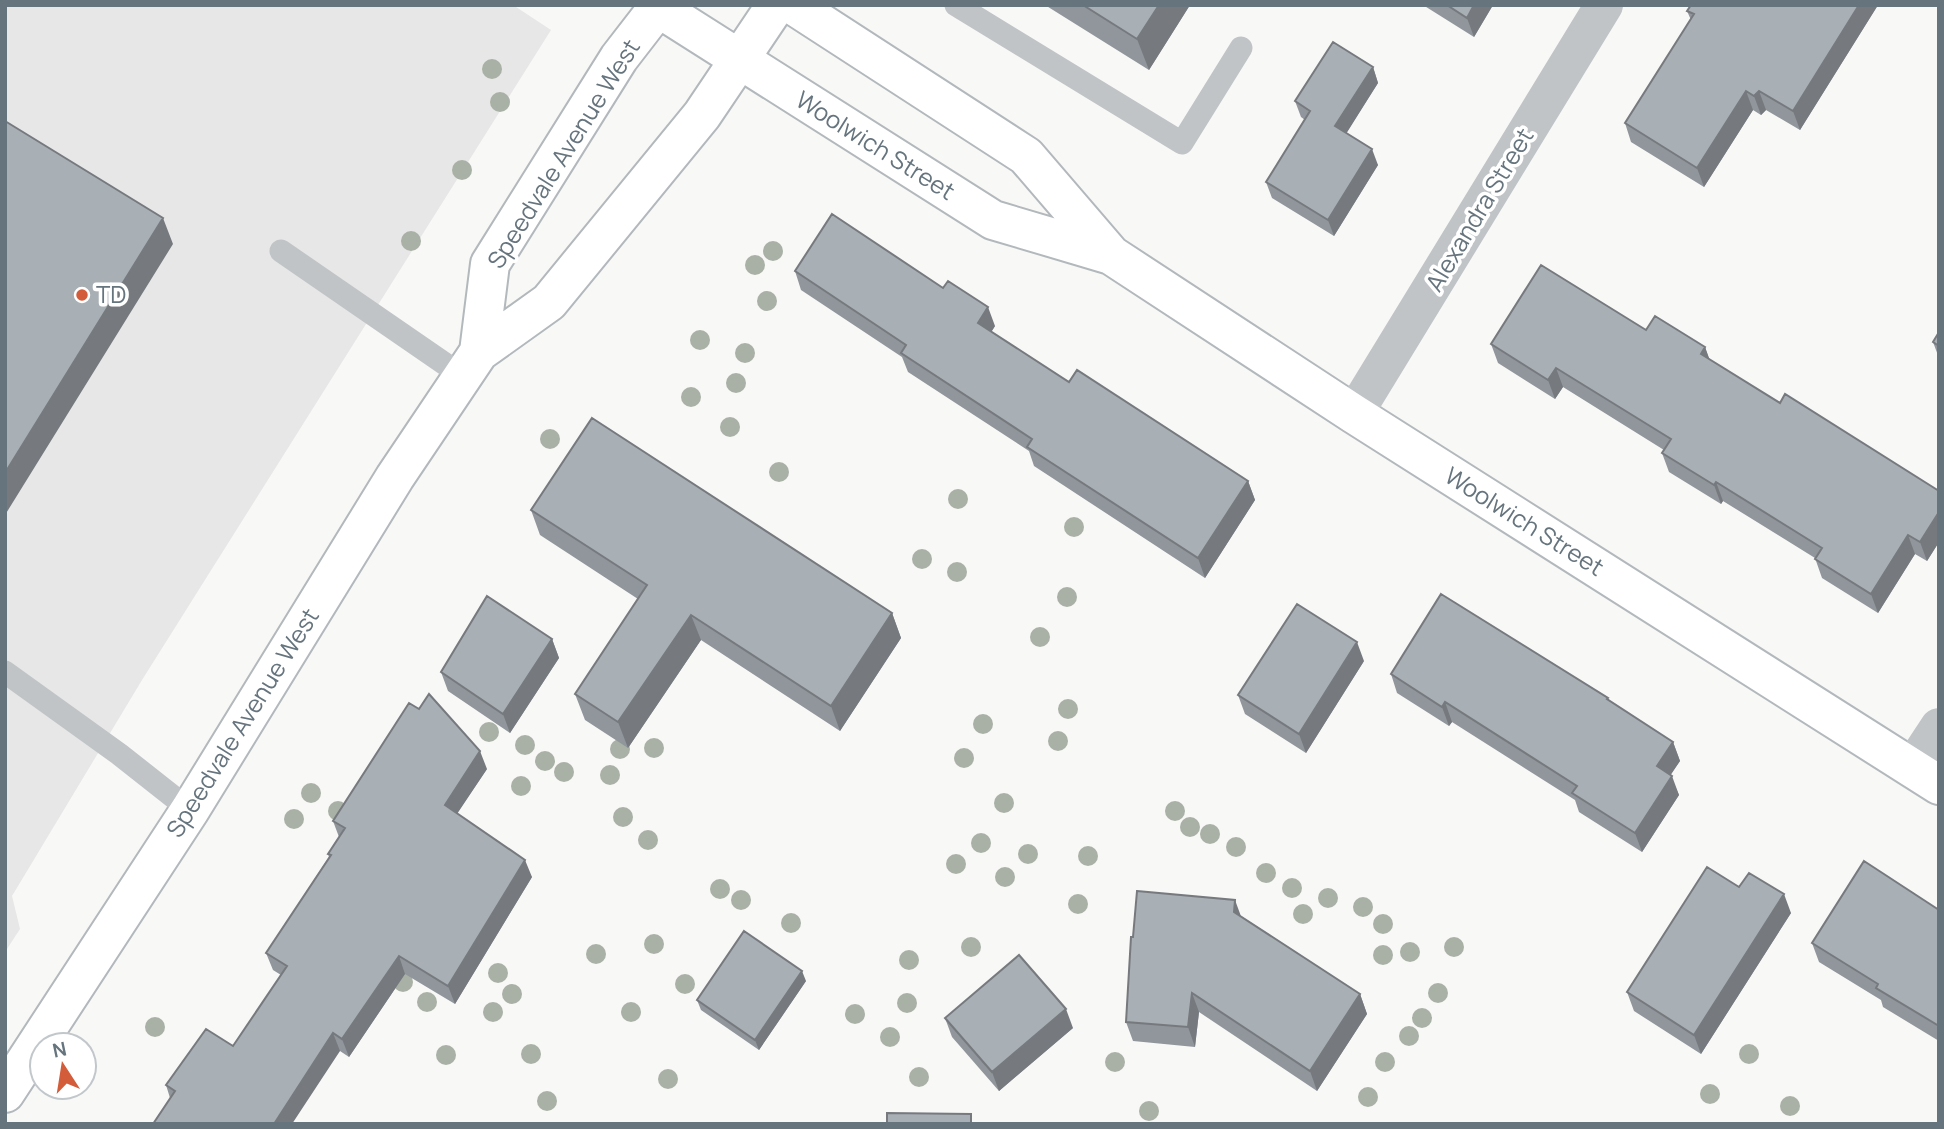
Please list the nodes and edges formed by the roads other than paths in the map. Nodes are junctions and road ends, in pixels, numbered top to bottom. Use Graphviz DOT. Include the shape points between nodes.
graph roads {
  1 [pos="776,5"];
  2 [pos="793,5"];
  3 [pos="956,5"];
  4 [pos="1604,5"];
  5 [pos="657,6"];
  6 [pos="1241,48"];
  7 [pos="740,58"];
  8 [pos="281,251"];
  9 [pos="1111,255"];
  10 [pos="472,365"];
  11 [pos="1354,414"];
  12 [pos="5,672"];
  13 [pos="1939,727"];
  14 [pos="1926,777"];
  15 [pos="190,810"];
  16 [pos="5,1093"];
  1 -- 7 [label="main road, Speedvale Avenue West"];
  2 -- 9 [label="main road, Woolwich Street" via="1026,156"];
  3 -- 6 [label="lane" via="1182,144"];
  4 -- 11 [label="street, Alexandra Street"];
  5 -- 7 [label="main road, Woolwich Street"];
  5 -- 10 [label="main road, Speedvale Avenue West" via="489,264"];
  7 -- 9 [label="main road, Woolwich Street" via="993,220"];
  7 -- 10 [label="main road, Speedvale Avenue West" via="702,115 549,302"];
  8 -- 10 [label="lane"];
  9 -- 11 [label="main road, Woolwich Street"];
  10 -- 15 [label="main road, Speedvale Avenue West" via="395,477"];
  11 -- 14 [label="main road, Woolwich Street"];
  12 -- 15 [label="lane"];
  13 -- 14 [label="street"];
  15 -- 16 [label="main road, Speedvale Avenue West"];
}
